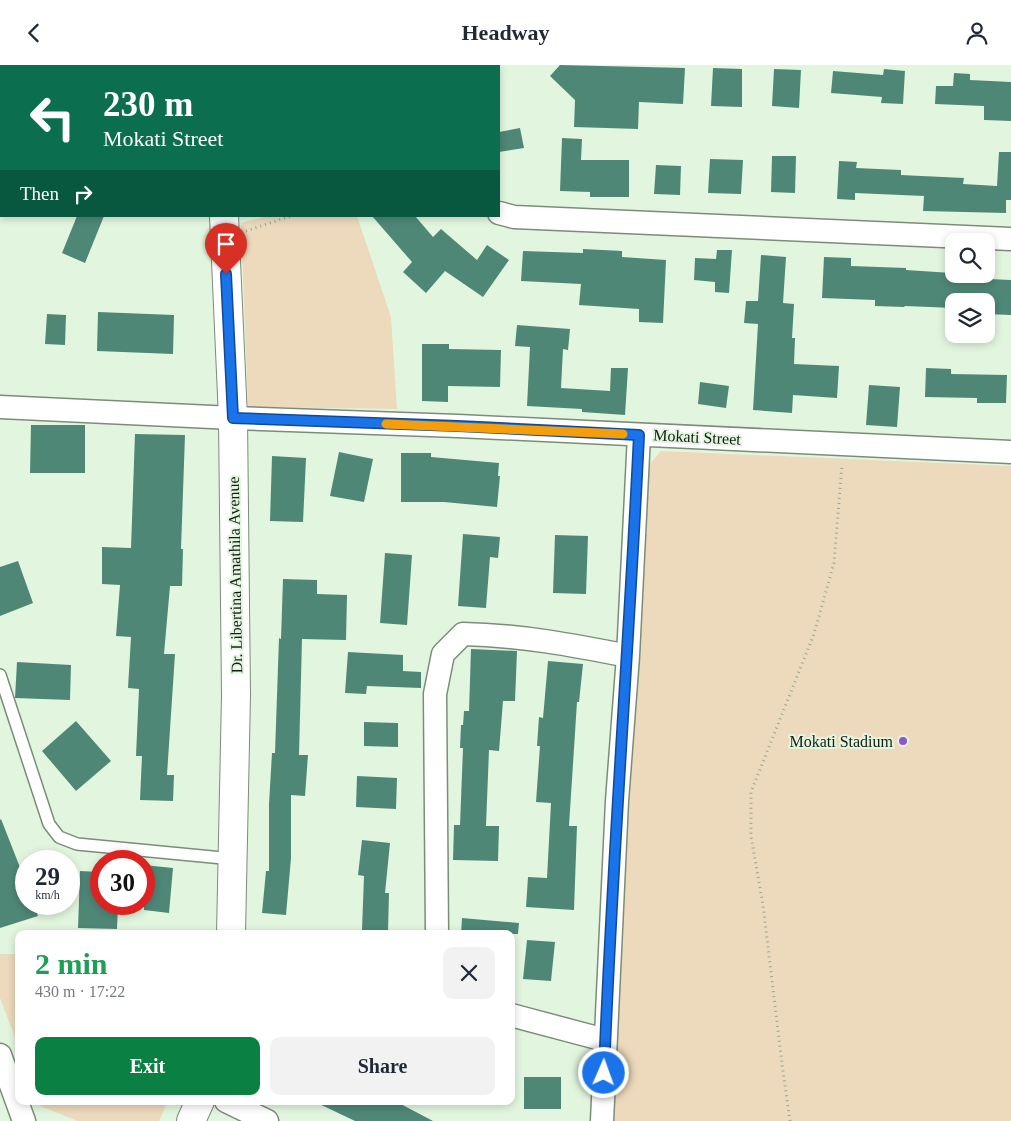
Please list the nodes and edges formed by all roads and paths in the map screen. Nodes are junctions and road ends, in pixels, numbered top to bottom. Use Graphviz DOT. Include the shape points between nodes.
graph roads {
  1 [pos="500,213"];
  2 [pos="285,217"];
  3 [pos="224,227"];
  4 [pos="1011,239"];
  5 [pos="0,407"];
  6 [pos="233,418"];
  7 [pos="639,435"];
  8 [pos="843,445"];
  9 [pos="1011,452"];
  10 [pos="628,656"];
  11 [pos="0,675"];
  12 [pos="233,859"];
  13 [pos="231,930"];
  14 [pos="437,930"];
  15 [pos="515,1016"];
  16 [pos="605,1040"];
  17 [pos="0,1055"];
  18 [pos="15,1096"];
  19 [pos="18,1105"];
  20 [pos="198,1105"];
  21 [pos="234,1105"];
  22 [pos="24,1121"];
  23 [pos="191,1121"];
  24 [pos="267,1121"];
  25 [pos="602,1121"];
  26 [pos="790,1121"];
  1 -- 4 [label="street" via="514,217"];
  2 -- 3 [label="path"];
  3 -- 6 [label="street, Dr. Libertina Amathila Avenue"];
  5 -- 6 [label="street, Mokati Street"];
  6 -- 7 [label="street, Mokati Street"];
  6 -- 12 [label="street, Dr. Libertina Amathila Avenue" via="236,695"];
  7 -- 8 [label="street, Mokati Street"];
  7 -- 10 [label="street"];
  8 -- 9 [label="street, Mokati Street"];
  8 -- 26 [label="path" via="834,563 814,635 751,792 751,836 763,905"];
  10 -- 14 [label="street" via="561,643 463,633 443,654 435,694"];
  10 -- 16 [label="street"];
  11 -- 12 [label="lane" via="49,824 59,837 77,844"];
  12 -- 13 [label="street, Dr. Libertina Amathila Avenue"];
  15 -- 16 [label="street"];
  16 -- 25 [label="street"];
  17 -- 18 [label="street"];
  19 -- 22 [label="street"];
  20 -- 23 [label="street"];
  21 -- 24 [label="street"];
}
